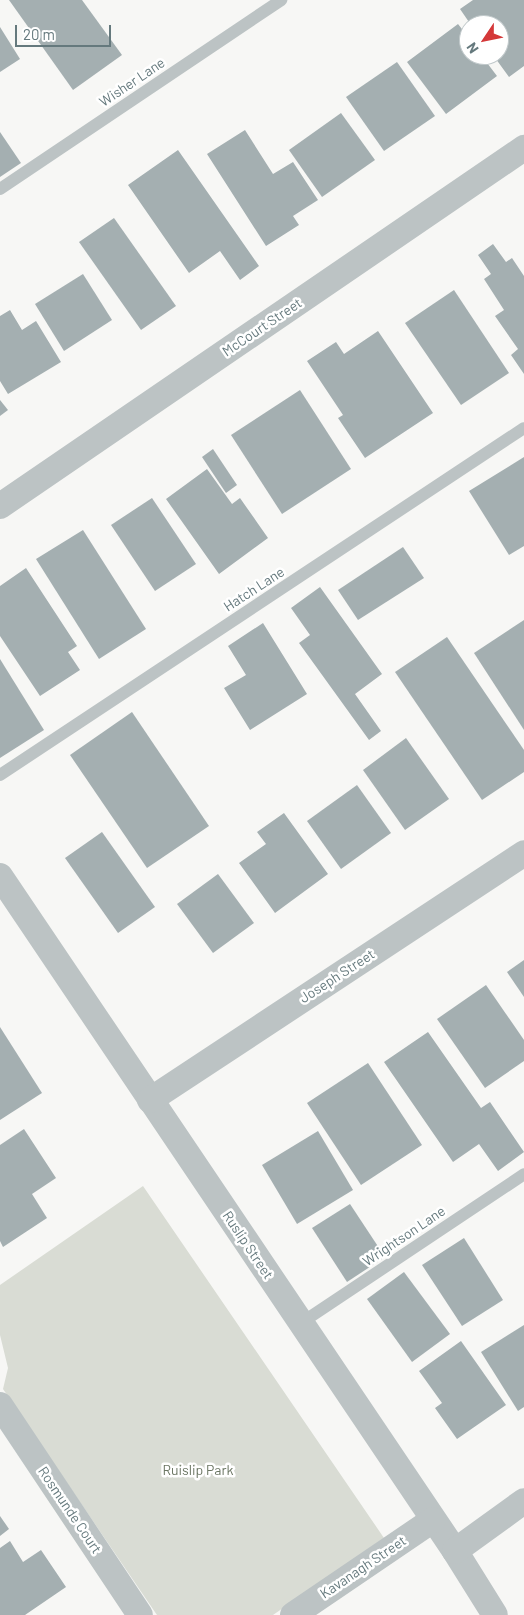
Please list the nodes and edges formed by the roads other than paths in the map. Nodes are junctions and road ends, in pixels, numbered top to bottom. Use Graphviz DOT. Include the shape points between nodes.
graph roads {
  1 [pos="280,0"];
  2 [pos="524,148"];
  3 [pos="0,189"];
  4 [pos="524,428"];
  5 [pos="0,506"];
  6 [pos="0,775"];
  7 [pos="524,853"];
  8 [pos="0,876"];
  9 [pos="150,1100"];
  10 [pos="524,1174"];
  11 [pos="301,1323"];
  12 [pos="0,1405"];
  13 [pos="524,1501"];
  14 [pos="433,1520"];
  15 [pos="455,1551"];
  16 [pos="140,1615"];
  17 [pos="293,1615"];
  18 [pos="495,1615"];
  1 -- 3 [label="lane, Wisher Lane"];
  2 -- 5 [label="street, McCourt Street"];
  4 -- 6 [label="lane, Hatch Lane"];
  7 -- 9 [label="street, Joseph Street"];
  8 -- 9 [label="street, Ruslip Street"];
  9 -- 11 [label="street, Ruslip Street"];
  10 -- 11 [label="lane, Wrightson Lane"];
  11 -- 14 [label="street, Ruslip Street"];
  12 -- 16 [label="street, Rosmunde Court"];
  13 -- 15 [label="street"];
  14 -- 15 [label="street, Ruslip Street"];
  14 -- 17 [label="street, Kavanagh Street"];
  15 -- 18 [label="street, Ruslip Street"];
}
